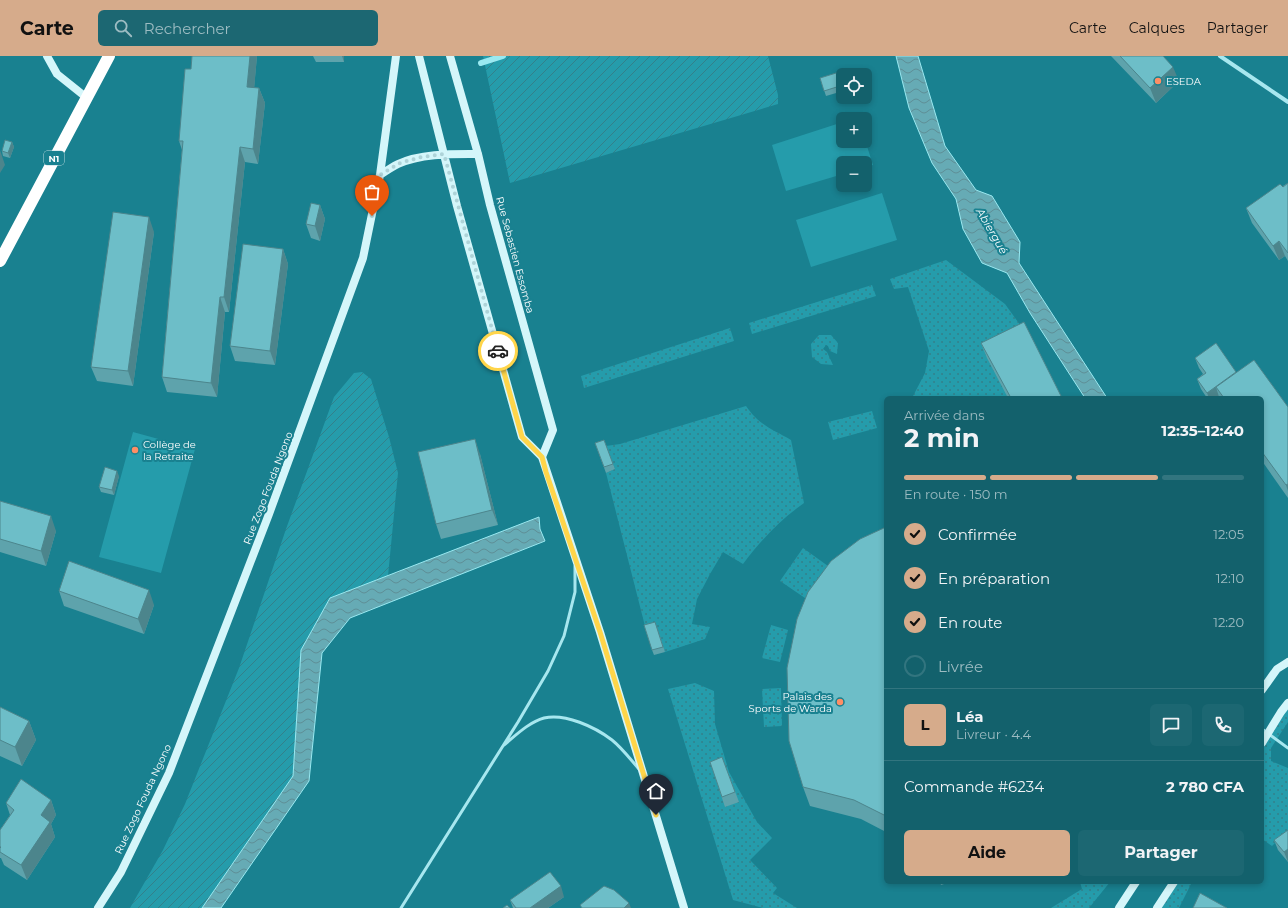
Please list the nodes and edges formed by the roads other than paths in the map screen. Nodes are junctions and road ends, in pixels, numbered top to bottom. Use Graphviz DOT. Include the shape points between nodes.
graph roads {
  1 [pos="47,56"];
  2 [pos="109,56"];
  3 [pos="396,56"];
  4 [pos="419,56"];
  5 [pos="450,56"];
  6 [pos="1220,56"];
  7 [pos="86,98"];
  8 [pos="1288,102"];
  9 [pos="444,154"];
  10 [pos="478,154"];
  11 [pos="380,175"];
  12 [pos="0,261"];
  13 [pos="542,457"];
  14 [pos="576,558"];
  15 [pos="1288,662"];
  16 [pos="1264,687"];
  17 [pos="1288,703"];
  18 [pos="1265,731"];
  19 [pos="501,748"];
  20 [pos="1288,748"];
  21 [pos="642,772"];
  22 [pos="1135,884"];
  23 [pos="1173,884"];
  24 [pos="98,908"];
  25 [pos="401,908"];
  26 [pos="684,908"];
  27 [pos="1119,908"];
  28 [pos="1157,908"];
  1 -- 7 [label="main road" via="57,74"];
  2 -- 7 [label="highway, N1"];
  3 -- 11 [label="main road, Rue Zogo Fouda Ngono"];
  4 -- 9 [label="main road"];
  5 -- 10 [label="main road, Rue Sebastien Essomba"];
  6 -- 8 [label="street"];
  7 -- 12 [label="highway, N1"];
  9 -- 10 [label="main road"];
  9 -- 11 [label="main road" via="400,163"];
  9 -- 13 [label="main road" via="522,437"];
  10 -- 13 [label="main road, Rue Sebastien Essomba" via="553,430"];
  11 -- 24 [label="main road, Rue Zogo Fouda Ngono" via="363,258 269,514 169,773 121,872"];
  13 -- 14 [label="main road"];
  14 -- 19 [label="lane" via="574,592 564,636 548,670"];
  14 -- 21 [label="main road"];
  15 -- 16 [label="main road" via="1278,669"];
  17 -- 18 [label="main road"];
  18 -- 20 [label="lane"];
  19 -- 21 [label="lane" via="524,728 544,718 561,717 581,722 612,740"];
  19 -- 25 [label="lane"];
  21 -- 26 [label="main road"];
  22 -- 27 [label="main road"];
  23 -- 28 [label="main road"];
}
